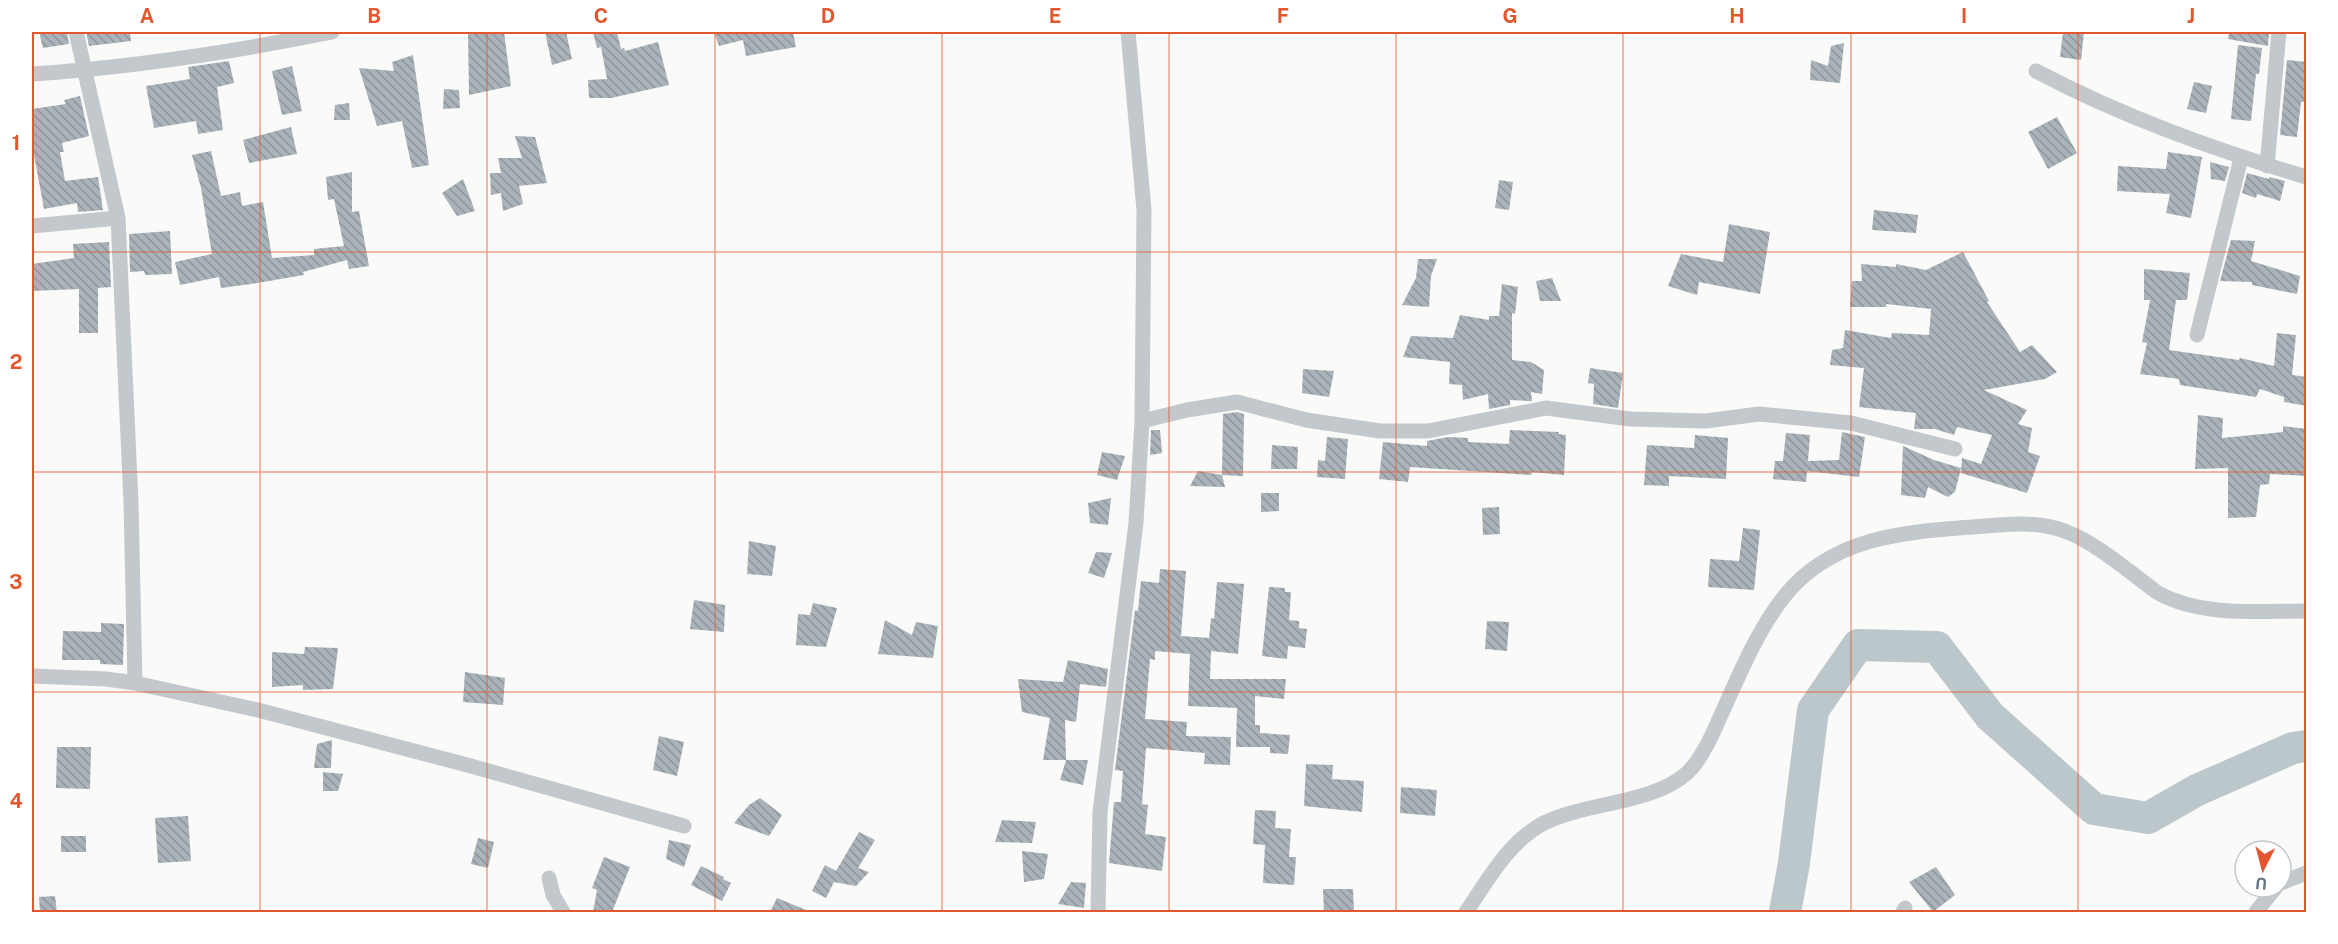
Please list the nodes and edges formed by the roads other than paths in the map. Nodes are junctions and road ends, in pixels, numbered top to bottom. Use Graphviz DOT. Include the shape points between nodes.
graph roads {
  1 [pos="76,32"];
  2 [pos="332,32"];
  3 [pos="1128,32"];
  4 [pos="2279,32"];
  5 [pos="84,70"];
  6 [pos="2036,71"];
  7 [pos="32,74"];
  8 [pos="2241,158"];
  9 [pos="2267,165"];
  10 [pos="2307,177"];
  11 [pos="118,218"];
  12 [pos="32,226"];
  13 [pos="2198,335"];
  14 [pos="1142,421"];
  15 [pos="1955,449"];
  16 [pos="2307,611"];
  17 [pos="32,676"];
  18 [pos="135,683"];
  19 [pos="684,826"];
  20 [pos="549,878"];
  21 [pos="2266,899"];
  22 [pos="562,912"];
  23 [pos="1098,912"];
  24 [pos="1466,912"];
  25 [pos="2256,912"];
  1 -- 5 [label="street"];
  2 -- 5 [label="street" via="244,50"];
  3 -- 14 [label="street" via="1144,210"];
  4 -- 9 [label="street"];
  5 -- 7 [label="street"];
  5 -- 11 [label="street"];
  6 -- 8 [label="street" via="2132,118"];
  8 -- 9 [label="street"];
  8 -- 13 [label="street"];
  9 -- 10 [label="street"];
  11 -- 12 [label="street"];
  11 -- 18 [label="street"];
  14 -- 15 [label="street" via="1237,402 1306,420 1380,431 1428,431 1545,408 1712,421 1758,414 1851,423"];
  14 -- 23 [label="street" via="1137,515 1102,791"];
  16 -- 24 [label="street" via="2222,610 2173,600 2069,532 2035,524 1919,531 1859,544 1830,557 1784,596 1764,626 1708,743 1686,774 1653,792 1544,824 1520,840"];
  17 -- 18 [label="street"];
  18 -- 19 [label="street" via="346,732"];
  20 -- 22 [label="street"];
  21 -- 25 [label="street"];
}
